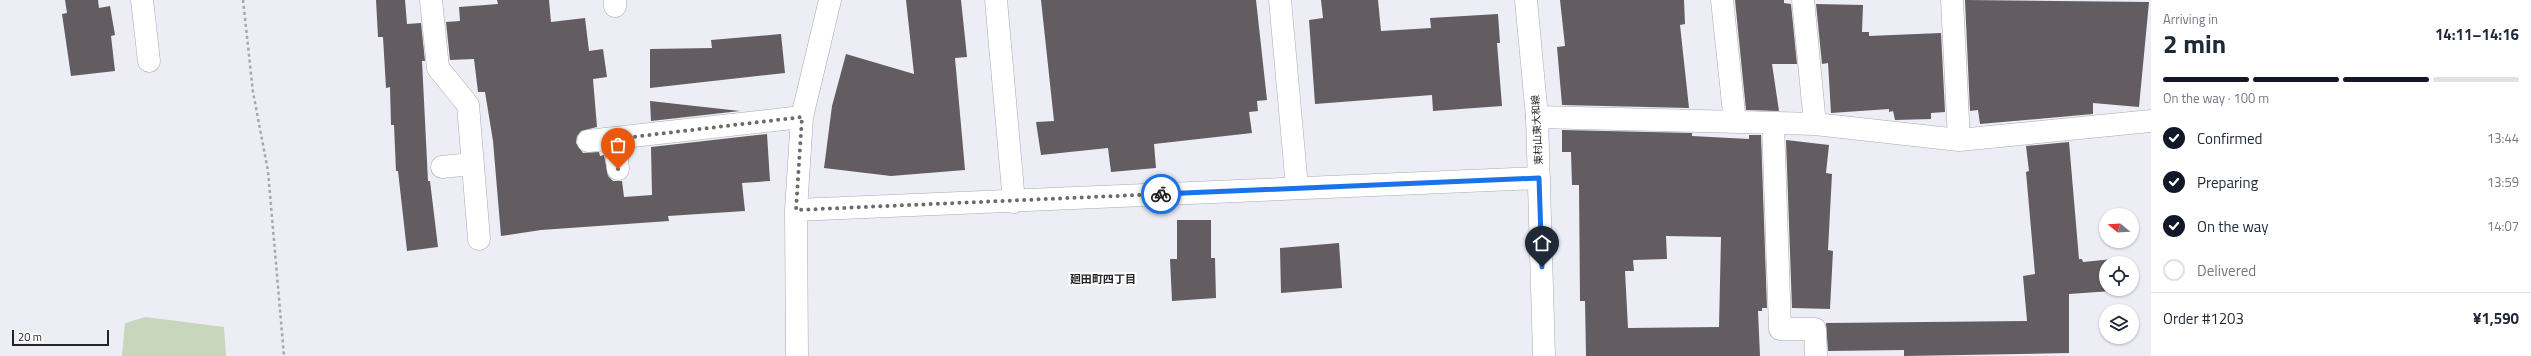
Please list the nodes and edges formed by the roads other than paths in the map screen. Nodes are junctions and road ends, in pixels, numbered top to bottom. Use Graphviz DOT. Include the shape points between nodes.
graph roads {
  1 [pos="142,0"];
  2 [pos="431,0"];
  3 [pos="830,0"];
  4 [pos="996,0"];
  5 [pos="1280,0"];
  6 [pos="1526,0"];
  7 [pos="1722,0"];
  8 [pos="1804,0"];
  9 [pos="1952,0"];
  10 [pos="149,61"];
  11 [pos="802,117"];
  12 [pos="1537,117"];
  13 [pos="2151,121"];
  14 [pos="1735,122"];
  15 [pos="1774,123"];
  16 [pos="1815,124"];
  17 [pos="615,139"];
  18 [pos="1959,140"];
  19 [pos="588,141"];
  20 [pos="472,164"];
  21 [pos="442,167"];
  22 [pos="618,169"];
  23 [pos="1539,178"];
  24 [pos="1297,187"];
  25 [pos="1014,202"];
  26 [pos="796,210"];
  27 [pos="479,239"];
  28 [pos="797,356"];
  29 [pos="1544,356"];
  30 [pos="1816,356"];
  1 -- 10 [label="street"];
  2 -- 20 [label="street" via="438,68 468,105"];
  3 -- 11 [label="street"];
  4 -- 25 [label="street"];
  5 -- 24 [label="street"];
  6 -- 12 [label="street, 東村山東大和線"];
  7 -- 14 [label="street"];
  8 -- 16 [label="street"];
  9 -- 18 [label="street"];
  11 -- 17 [label="street"];
  11 -- 26 [label="street"];
  12 -- 14 [label="street"];
  12 -- 23 [label="street, 東村山東大和線"];
  13 -- 18 [label="street"];
  14 -- 15 [label="street"];
  15 -- 16 [label="street"];
  15 -- 30 [label="street" via="1780,329 1816,329"];
  16 -- 18 [label="street"];
  17 -- 19 [label="street"];
  17 -- 22 [label="street"];
  20 -- 21 [label="street"];
  20 -- 27 [label="street"];
  23 -- 24 [label="street"];
  23 -- 29 [label="street, 東村山東大和線"];
  24 -- 25 [label="street"];
  25 -- 26 [label="street"];
  26 -- 28 [label="street"];
}
